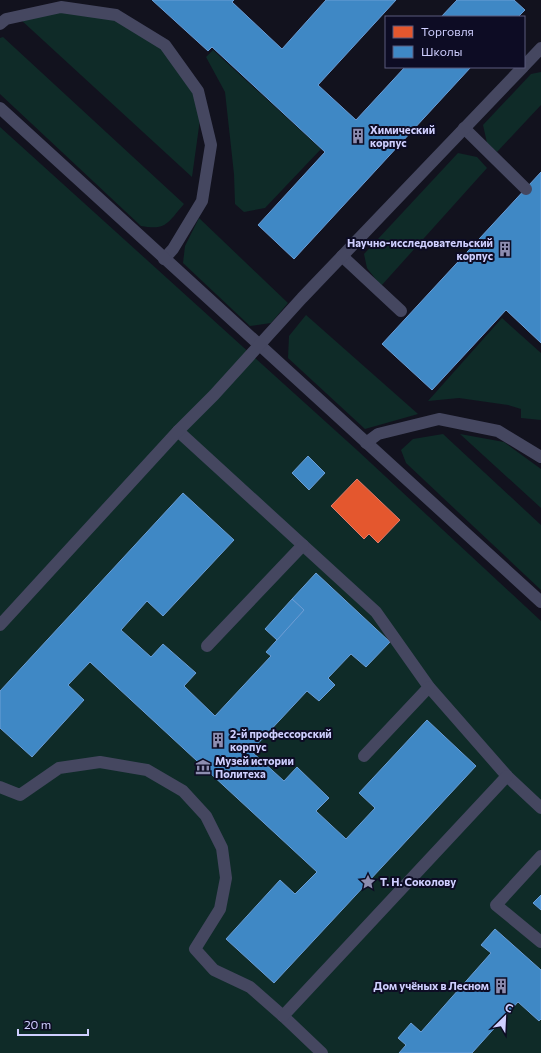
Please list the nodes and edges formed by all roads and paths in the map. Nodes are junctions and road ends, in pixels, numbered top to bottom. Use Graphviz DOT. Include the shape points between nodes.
graph roads {
  1 [pos="0,24"];
  2 [pos="540,52"];
  3 [pos="525,64"];
  4 [pos="521,68"];
  5 [pos="0,108"];
  6 [pos="464,128"];
  7 [pos="526,189"];
  8 [pos="342,256"];
  9 [pos="164,259"];
  10 [pos="401,311"];
  11 [pos="259,345"];
  12 [pos="178,431"];
  13 [pos="366,443"];
  14 [pos="541,458"];
  15 [pos="303,545"];
  16 [pos="541,602"];
  17 [pos="0,625"];
  18 [pos="207,646"];
  19 [pos="429,687"];
  20 [pos="364,756"];
  21 [pos="507,776"];
  22 [pos="0,787"];
  23 [pos="541,808"];
  24 [pos="541,856"];
  25 [pos="541,942"];
  26 [pos="283,1016"];
  27 [pos="322,1053"];
  1 -- 9 [label="lane" via="6,19 61,6 116,16 165,45 198,91 211,146 202,201 173,249"];
  2 -- 3 [label="lane"];
  4 -- 6 [label="lane"];
  5 -- 9 [label="lane"];
  6 -- 7 [label="lane"];
  6 -- 8 [label="lane"];
  8 -- 10 [label="lane"];
  8 -- 11 [label="lane"];
  9 -- 11 [label="lane"];
  11 -- 12 [label="lane"];
  11 -- 13 [label="lane"];
  12 -- 15 [label="lane"];
  12 -- 17 [label="lane"];
  13 -- 14 [label="lane" via="378,434 439,419 498,431"];
  13 -- 16 [label="lane"];
  15 -- 18 [label="lane"];
  15 -- 19 [label="lane" via="376,612"];
  19 -- 20 [label="lane"];
  19 -- 21 [label="lane"];
  21 -- 23 [label="lane"];
  21 -- 26 [label="lane"];
  22 -- 26 [label="lane" via="20,795 58,768 100,762 147,770 183,791 206,816 222,848 226,878 220,909 195,949 214,970 250,987"];
  24 -- 25 [label="lane" via="496,904"];
  26 -- 27 [label="lane"];
}
